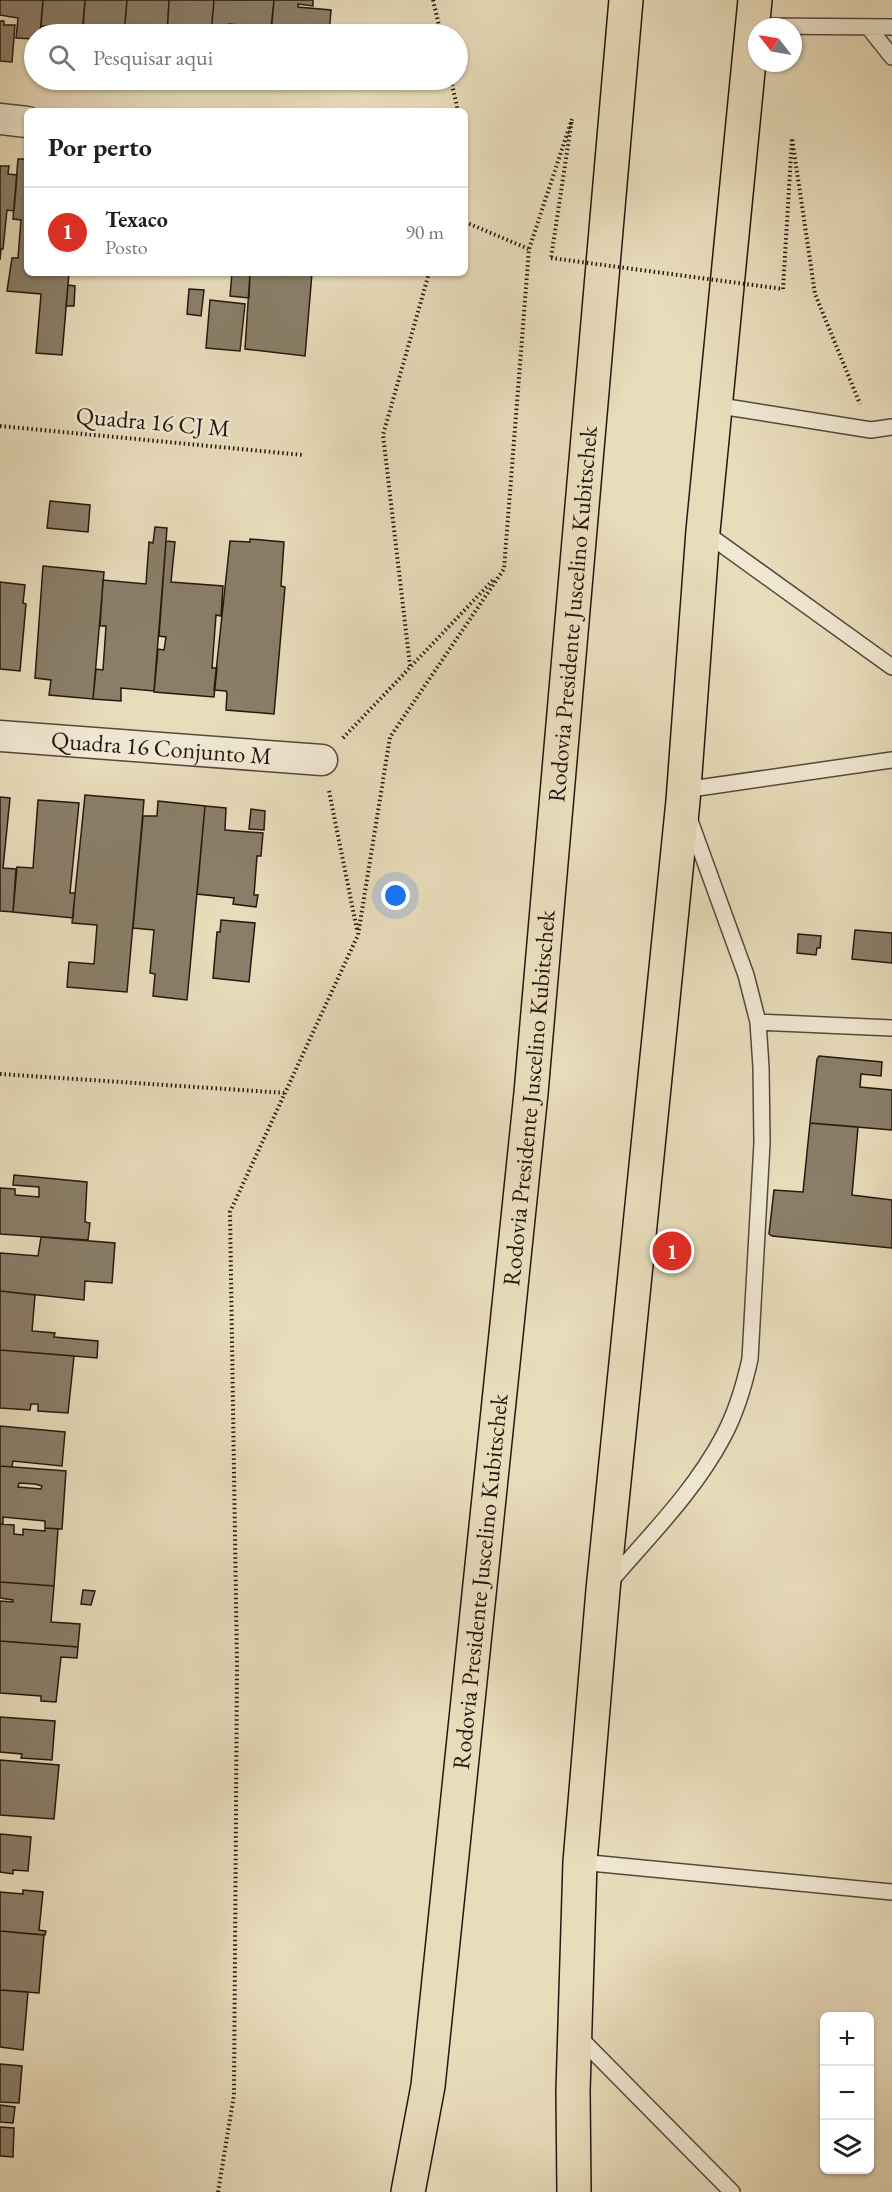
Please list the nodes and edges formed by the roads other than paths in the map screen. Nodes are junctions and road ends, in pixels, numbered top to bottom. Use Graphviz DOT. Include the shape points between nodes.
graph roads {
  1 [pos="626,0"];
  2 [pos="754,13"];
  3 [pos="892,27"];
  4 [pos="868,28"];
  5 [pos="892,57"];
  6 [pos="0,119"];
  7 [pos="24,122"];
  8 [pos="714,405"];
  9 [pos="892,427"];
  10 [pos="703,531"];
  11 [pos="892,667"];
  12 [pos="0,736"];
  13 [pos="322,760"];
  14 [pos="892,760"];
  15 [pos="684,795"];
  16 [pos="758,1022"];
  17 [pos="892,1028"];
  18 [pos="603,1590"];
  19 [pos="580,1862"];
  20 [pos="892,1892"];
  21 [pos="575,2033"];
  22 [pos="408,2192"];
  23 [pos="574,2192"];
  24 [pos="732,2192"];
  1 -- 22 [label="highway, Rodovia Presidente Juscelino Kubitschek" via="531,1093 428,2086"];
  2 -- 4 [label="lane"];
  2 -- 8 [label="highway"];
  3 -- 4 [label="lane"];
  4 -- 5 [label="lane"];
  6 -- 7 [label="street"];
  8 -- 9 [label="lane" via="871,430"];
  8 -- 10 [label="highway"];
  10 -- 11 [label="lane"];
  10 -- 15 [label="highway"];
  12 -- 13 [label="street, Quadra 16 Conjunto M"];
  14 -- 15 [label="lane"];
  15 -- 16 [label="lane" via="746,975"];
  15 -- 18 [label="highway"];
  16 -- 17 [label="lane"];
  16 -- 18 [label="lane" via="762,1143 750,1359 742,1394 723,1437 690,1488"];
  18 -- 19 [label="highway"];
  19 -- 20 [label="lane"];
  19 -- 21 [label="highway"];
  21 -- 23 [label="highway"];
  21 -- 24 [label="lane"];
}
